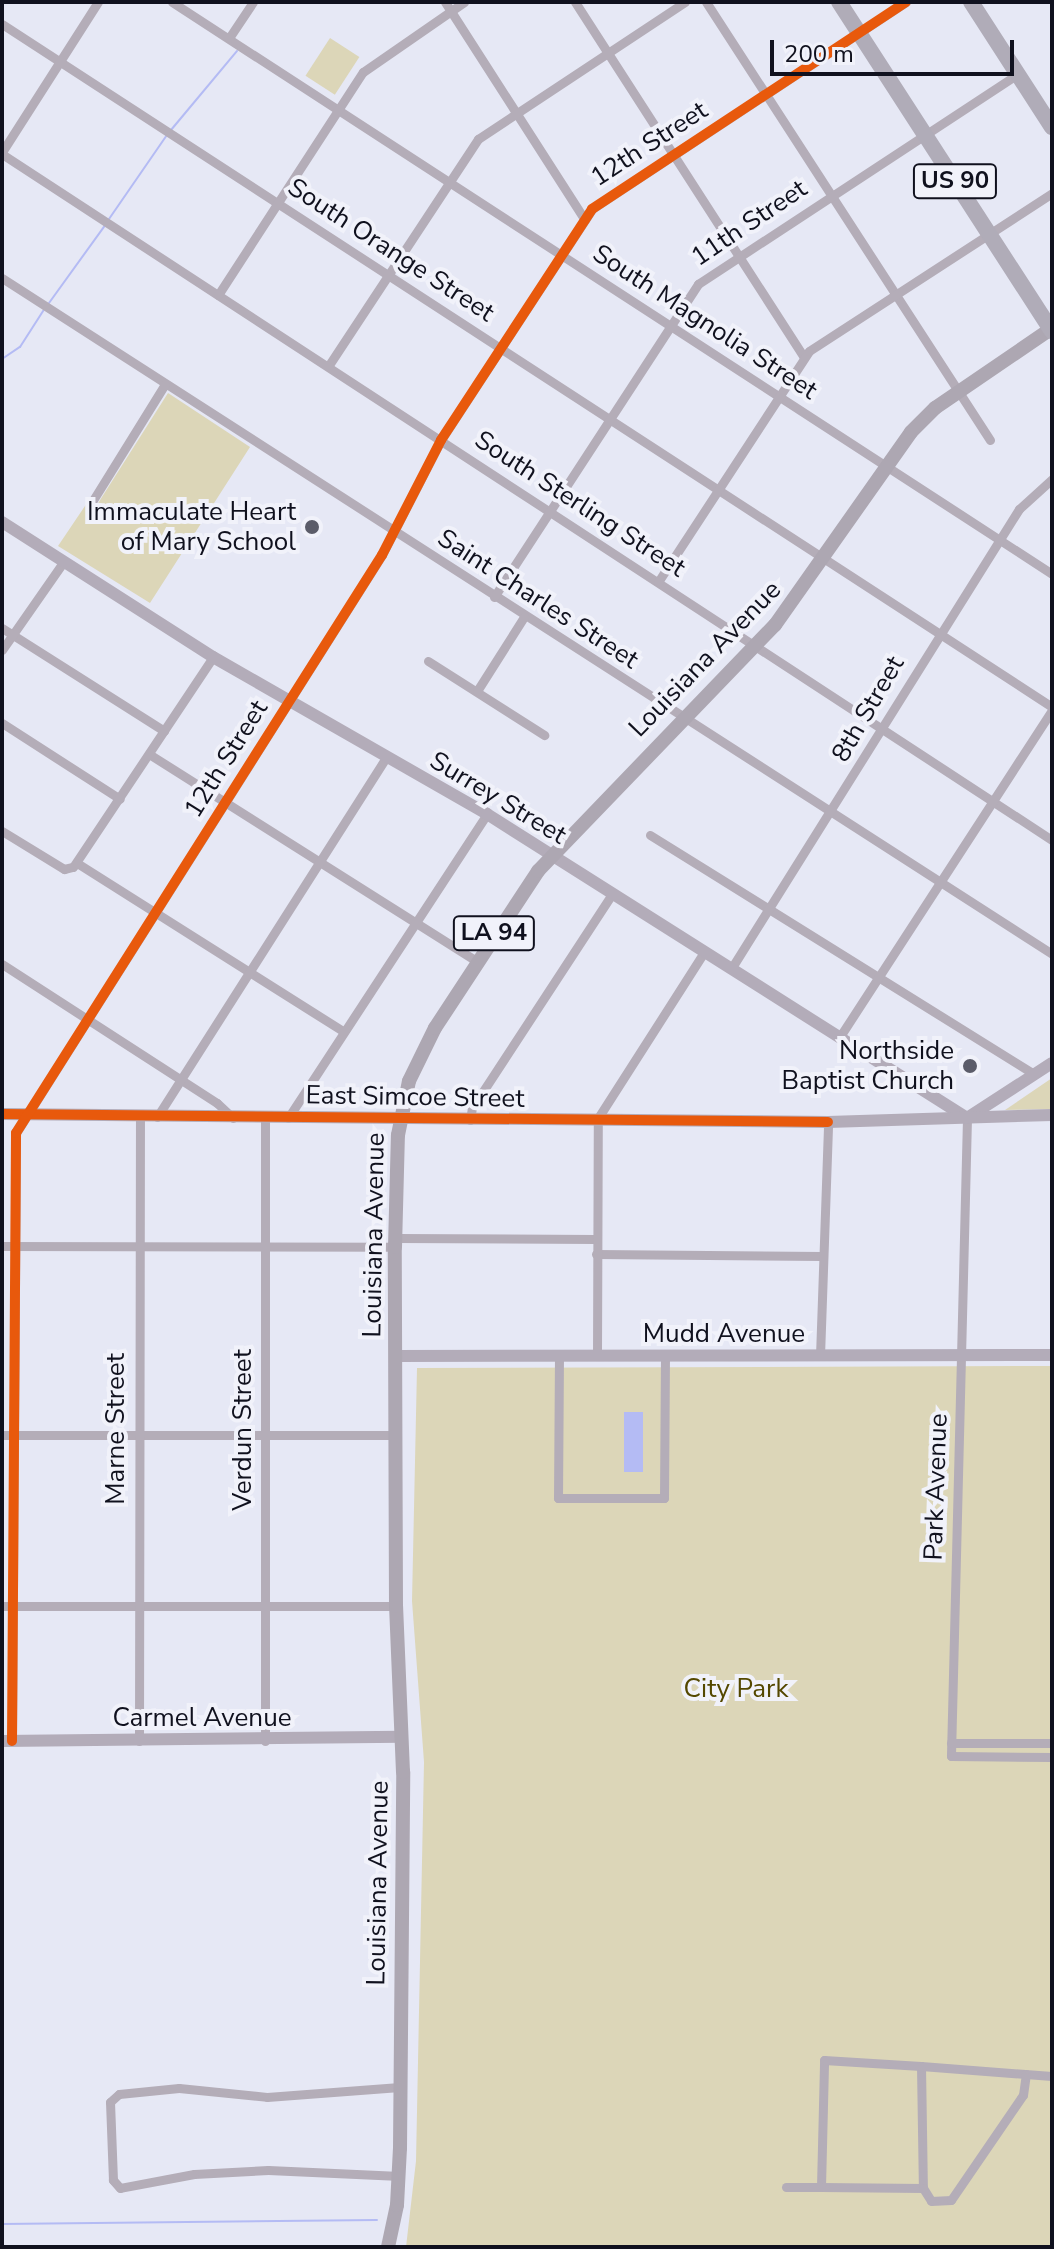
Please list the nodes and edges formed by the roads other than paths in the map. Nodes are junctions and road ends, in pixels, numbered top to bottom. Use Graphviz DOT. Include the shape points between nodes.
graph roads {
  1 [pos="98,2"];
  2 [pos="172,2"];
  3 [pos="253,2"];
  4 [pos="464,2"];
  5 [pos="575,2"];
  6 [pos="685,2"];
  7 [pos="706,2"];
  8 [pos="839,2"];
  9 [pos="906,2"];
  10 [pos="971,2"];
  11 [pos="448,6"];
  12 [pos="2,24"];
  13 [pos="859,33"];
  14 [pos="229,38"];
  15 [pos="607,53"];
  16 [pos="59,62"];
  17 [pos="1018,74"];
  18 [pos="766,94"];
  19 [pos="339,109"];
  20 [pos="515,112"];
  21 [pos="1052,127"];
  22 [pos="924,134"];
  23 [pos="2,153"];
  24 [pos="673,154"];
  25 [pos="449,181"];
  26 [pos="1052,193"];
  27 [pos="831,195"];
  28 [pos="277,203"];
  29 [pos="585,220"];
  30 [pos="989,234"];
  31 [pos="562,255"];
  32 [pos="737,255"];
  33 [pos="388,274"];
  34 [pos="2,278"];
  35 [pos="218,295"];
  36 [pos="895,295"];
  37 [pos="671,325"];
  38 [pos="1052,329"];
  39 [pos="501,348"];
  40 [pos="804,358"];
  41 [pos="329,365"];
  42 [pos="165,384"];
  43 [pos="959,391"];
  44 [pos="778,396"];
  45 [pos="610,420"];
  46 [pos="441,440"];
  47 [pos="990,440"];
  48 [pos="887,466"];
  49 [pos="1052,479"];
  50 [pos="718,490"];
  51 [pos="90,505"];
  52 [pos="550,512"];
  53 [pos="2,522"];
  54 [pos="395,533"];
  55 [pos="1000,540"];
  56 [pos="826,559"];
  57 [pos="64,561"];
  58 [pos="1052,574"];
  59 [pos="658,582"];
  60 [pos="494,597"];
  61 [pos="524,617"];
  62 [pos="2,628"];
  63 [pos="939,633"];
  64 [pos="12,634"];
  65 [pos="755,646"];
  66 [pos="2,650"];
  67 [pos="213,657"];
  68 [pos="428,661"];
  69 [pos="477,691"];
  70 [pos="290,699"];
  71 [pos="1052,708"];
  72 [pos="683,718"];
  73 [pos="2,723"];
  74 [pos="882,729"];
  75 [pos="164,731"];
  76 [pos="544,735"];
  77 [pos="149,754"];
  78 [pos="387,756"];
  79 [pos="120,799"];
  80 [pos="225,801"];
  81 [pos="994,802"];
  82 [pos="831,813"];
  83 [pos="487,814"];
  84 [pos="2,831"];
  85 [pos="650,835"];
  86 [pos="1052,840"];
  87 [pos="551,856"];
  88 [pos="320,861"];
  89 [pos="77,863"];
  90 [pos="940,883"];
  91 [pos="612,894"];
  92 [pos="767,909"];
  93 [pos="155,911"];
  94 [pos="415,923"];
  95 [pos="704,952"];
  96 [pos="1052,954"];
  97 [pos="477,961"];
  98 [pos="2,964"];
  99 [pos="731,969"];
  100 [pos="250,972"];
  101 [pos="877,979"];
  102 [pos="86,1019"];
  103 [pos="343,1031"];
  104 [pos="839,1038"];
  105 [pos="1052,1063"];
  106 [pos="1034,1074"];
  107 [pos="182,1080"];
  108 [pos="2,1114"];
  109 [pos="1052,1115"];
  110 [pos="25,1117"];
  111 [pos="157,1117"];
  112 [pos="140,1118"];
  113 [pos="233,1118"];
  114 [pos="265,1118"];
  115 [pos="288,1118"];
  116 [pos="967,1118"];
  117 [pos="400,1119"];
  118 [pos="470,1120"];
  119 [pos="598,1121"];
  120 [pos="828,1122"];
  121 [pos="8,1182"];
  122 [pos="596,1239"];
  123 [pos="396,1242"];
  124 [pos="7,1246"];
  125 [pos="265,1247"];
  126 [pos="138,1248"];
  127 [pos="596,1254"];
  128 [pos="822,1256"];
  129 [pos="559,1355"];
  130 [pos="597,1355"];
  131 [pos="665,1355"];
  132 [pos="961,1355"];
  133 [pos="1052,1355"];
  134 [pos="395,1356"];
  135 [pos="820,1356"];
  136 [pos="7,1435"];
  137 [pos="138,1435"];
  138 [pos="266,1435"];
  139 [pos="395,1435"];
  140 [pos="7,1606"];
  141 [pos="396,1606"];
  142 [pos="139,1607"];
  143 [pos="265,1607"];
  144 [pos="402,1737"];
  145 [pos="7,1741"];
  146 [pos="139,1741"];
  147 [pos="265,1741"];
  148 [pos="951,1743"];
  149 [pos="1052,1743"];
  150 [pos="1052,1757"];
  151 [pos="921,2066"];
  152 [pos="1026,2074"];
  153 [pos="1052,2076"];
  154 [pos="400,2087"];
  155 [pos="400,2176"];
  156 [pos="786,2187"];
  157 [pos="821,2187"];
  158 [pos="923,2188"];
  159 [pos="388,2247"];
  1 -- 16 [label="street"];
  2 -- 14 [label="street, South Magnolia Street"];
  3 -- 14 [label="street"];
  4 -- 11 [label="street"];
  5 -- 15 [label="street"];
  6 -- 15 [label="street"];
  7 -- 18 [label="street"];
  8 -- 13 [label="highway, US 90"];
  9 -- 13 [label="street, 12th Street"];
  10 -- 17 [label="highway"];
  11 -- 19 [label="street" via="370,64"];
  11 -- 20 [label="street"];
  12 -- 16 [label="street, South Orange Street"];
  13 -- 18 [label="street, 12th Street"];
  13 -- 22 [label="highway, US 90"];
  14 -- 19 [label="street, South Magnolia Street"];
  15 -- 20 [label="street"];
  15 -- 24 [label="street"];
  16 -- 23 [label="street"];
  16 -- 28 [label="street, South Orange Street"];
  17 -- 21 [label="highway"];
  17 -- 22 [label="street, 11th Street"];
  18 -- 24 [label="street, 12th Street"];
  18 -- 27 [label="street"];
  19 -- 25 [label="street, South Magnolia Street"];
  19 -- 28 [label="street"];
  20 -- 25 [label="street" via="478,139"];
  20 -- 29 [label="street"];
  22 -- 27 [label="street, 11th Street"];
  22 -- 30 [label="highway, US 90"];
  23 -- 35 [label="street, South Sterling Street"];
  24 -- 29 [label="street, 12th Street" via="598,203"];
  24 -- 32 [label="street"];
  25 -- 31 [label="street, South Magnolia Street"];
  25 -- 33 [label="street"];
  26 -- 30 [label="street"];
  27 -- 32 [label="street, 11th Street"];
  27 -- 36 [label="street"];
  28 -- 33 [label="street, South Orange Street"];
  28 -- 35 [label="street"];
  29 -- 31 [label="street, 12th Street"];
  30 -- 36 [label="street"];
  30 -- 38 [label="highway, US 90"];
  31 -- 37 [label="street, South Magnolia Street"];
  31 -- 39 [label="street, 12th Street"];
  32 -- 37 [label="street, 11th Street" via="698,284"];
  32 -- 40 [label="street"];
  33 -- 39 [label="street, South Orange Street"];
  33 -- 41 [label="street"];
  34 -- 42 [label="street, Saint Charles Street"];
  35 -- 41 [label="street, South Sterling Street"];
  36 -- 40 [label="street"];
  36 -- 43 [label="street"];
  37 -- 44 [label="street, South Magnolia Street"];
  37 -- 45 [label="street, 11th Street"];
  38 -- 43 [label="main road, Louisiana Avenue / LA 94"];
  39 -- 45 [label="street, South Orange Street"];
  39 -- 46 [label="street, 12th Street"];
  40 -- 44 [label="street"];
  41 -- 46 [label="street, South Sterling Street"];
  42 -- 51 [label="street"];
  42 -- 54 [label="street, Saint Charles Street"];
  43 -- 47 [label="street"];
  43 -- 48 [label="main road, Louisiana Avenue / LA 94" via="927,415"];
  44 -- 48 [label="street, South Magnolia Street"];
  44 -- 50 [label="street"];
  45 -- 50 [label="street, South Orange Street"];
  45 -- 52 [label="street, 11th Street"];
  46 -- 52 [label="street, South Sterling Street"];
  46 -- 54 [label="street, 12th Street"];
  48 -- 55 [label="street, South Magnolia Street"];
  48 -- 56 [label="main road, Louisiana Avenue / LA 94"];
  49 -- 55 [label="street, 8th Street" via="1025,500"];
  50 -- 56 [label="street, South Orange Street"];
  50 -- 59 [label="street"];
  52 -- 59 [label="street, South Sterling Street"];
  52 -- 60 [label="street, 11th Street"];
  53 -- 57 [label="street, Surrey Street"];
  54 -- 60 [label="street, Saint Charles Street"];
  54 -- 70 [label="street, 12th Street"];
  55 -- 58 [label="street, South Magnolia Street"];
  55 -- 63 [label="street, 8th Street"];
  56 -- 63 [label="street, South Orange Street"];
  56 -- 65 [label="main road, Louisiana Avenue / LA 94"];
  57 -- 64 [label="street"];
  57 -- 67 [label="street, Surrey Street"];
  59 -- 65 [label="street, South Sterling Street"];
  60 -- 61 [label="street, Saint Charles Street"];
  61 -- 69 [label="street"];
  61 -- 72 [label="street, Saint Charles Street"];
  62 -- 64 [label="street"];
  63 -- 71 [label="street, South Orange Street"];
  63 -- 74 [label="street, 8th Street"];
  64 -- 66 [label="street"];
  64 -- 75 [label="street"];
  65 -- 72 [label="main road, Louisiana Avenue / LA 94"];
  65 -- 74 [label="street, South Sterling Street"];
  67 -- 70 [label="street, Surrey Street"];
  67 -- 75 [label="street"];
  68 -- 69 [label="street"];
  69 -- 76 [label="street"];
  70 -- 78 [label="street, Surrey Street"];
  70 -- 80 [label="street, 12th Street"];
  71 -- 81 [label="street"];
  72 -- 82 [label="street, Saint Charles Street"];
  72 -- 87 [label="main road, Louisiana Avenue / LA 94"];
  73 -- 79 [label="street"];
  74 -- 81 [label="street, South Sterling Street"];
  74 -- 82 [label="street, 8th Street"];
  75 -- 77 [label="street"];
  77 -- 79 [label="street"];
  77 -- 80 [label="street"];
  78 -- 83 [label="street, Surrey Street"];
  78 -- 88 [label="street"];
  79 -- 89 [label="street"];
  80 -- 88 [label="street"];
  80 -- 93 [label="street, 12th Street"];
  81 -- 86 [label="street, South Sterling Street"];
  81 -- 90 [label="street"];
  82 -- 90 [label="street, Saint Charles Street"];
  82 -- 92 [label="street, 8th Street"];
  83 -- 87 [label="street, Surrey Street"];
  83 -- 94 [label="street"];
  84 -- 89 [label="street" via="58,865 68,869"];
  85 -- 92 [label="street"];
  87 -- 91 [label="street, Surrey Street"];
  87 -- 97 [label="main road, Louisiana Avenue / LA 94"];
  88 -- 94 [label="street"];
  88 -- 100 [label="street"];
  89 -- 93 [label="street"];
  90 -- 96 [label="street, Saint Charles Street"];
  90 -- 101 [label="street"];
  91 -- 95 [label="street, Surrey Street"];
  91 -- 118 [label="street" via="472,1108"];
  92 -- 99 [label="street, 8th Street"];
  92 -- 101 [label="street"];
  93 -- 100 [label="street"];
  93 -- 102 [label="street, 12th Street"];
  94 -- 97 [label="street"];
  94 -- 103 [label="street"];
  95 -- 99 [label="street, Surrey Street"];
  95 -- 119 [label="street"];
  97 -- 117 [label="main road, Louisiana Avenue / LA 94" via="422,1051"];
  98 -- 102 [label="street"];
  99 -- 104 [label="street, Surrey Street"];
  100 -- 103 [label="street"];
  100 -- 107 [label="street"];
  101 -- 104 [label="street"];
  101 -- 106 [label="street"];
  102 -- 107 [label="street"];
  102 -- 110 [label="street, 12th Street"];
  103 -- 115 [label="street"];
  104 -- 116 [label="street, Surrey Street"];
  105 -- 106 [label="street"];
  106 -- 116 [label="street"];
  107 -- 111 [label="street"];
  107 -- 113 [label="street"];
  108 -- 110 [label="street, East Simcoe Street"];
  109 -- 116 [label="street, East Simcoe Street"];
  110 -- 112 [label="street, East Simcoe Street"];
  110 -- 121 [label="street, 12th Street" via="14,1139"];
  111 -- 112 [label="street, East Simcoe Street"];
  111 -- 113 [label="street, East Simcoe Street"];
  112 -- 126 [label="street, Marne Street"];
  113 -- 114 [label="street, East Simcoe Street"];
  114 -- 115 [label="street, East Simcoe Street"];
  114 -- 125 [label="street, Verdun Street"];
  115 -- 117 [label="street, East Simcoe Street"];
  116 -- 120 [label="street, East Simcoe Street"];
  116 -- 132 [label="street, Park Avenue"];
  117 -- 118 [label="street, East Simcoe Street"];
  117 -- 123 [label="main road, Louisiana Avenue / LA 94"];
  118 -- 119 [label="street, East Simcoe Street"];
  119 -- 120 [label="street, East Simcoe Street"];
  119 -- 122 [label="street"];
  120 -- 128 [label="street"];
  121 -- 124 [label="street, 12th Street"];
  122 -- 123 [label="street"];
  122 -- 127 [label="street"];
  123 -- 125 [label="street"];
  123 -- 134 [label="main road, Louisiana Avenue / LA 94"];
  124 -- 126 [label="street"];
  124 -- 136 [label="street, 12th Street"];
  125 -- 126 [label="street"];
  125 -- 138 [label="street, Verdun Street"];
  126 -- 137 [label="street, Marne Street"];
  127 -- 128 [label="street"];
  127 -- 130 [label="street"];
  128 -- 135 [label="street"];
  129 -- 130 [label="street, Mudd Avenue"];
  129 -- 131 [label="street" via="558,1498 664,1498"];
  129 -- 134 [label="street, Mudd Avenue"];
  130 -- 131 [label="street, Mudd Avenue"];
  131 -- 135 [label="street, Mudd Avenue"];
  132 -- 133 [label="street, Mudd Avenue"];
  132 -- 135 [label="street, Mudd Avenue"];
  132 -- 148 [label="street, Park Avenue"];
  134 -- 139 [label="main road, Louisiana Avenue / LA 94"];
  136 -- 137 [label="street"];
  136 -- 140 [label="street, 12th Street"];
  137 -- 138 [label="street"];
  137 -- 142 [label="street, Marne Street"];
  138 -- 139 [label="street"];
  138 -- 143 [label="street, Verdun Street"];
  139 -- 141 [label="main road, Louisiana Avenue / LA 94"];
  140 -- 142 [label="street"];
  140 -- 145 [label="street, 12th Street"];
  141 -- 143 [label="street"];
  141 -- 144 [label="main road, Louisiana Avenue / LA 94"];
  142 -- 143 [label="street"];
  142 -- 146 [label="street, Marne Street"];
  143 -- 147 [label="street, Verdun Street"];
  144 -- 147 [label="street, Carmel Avenue"];
  144 -- 154 [label="main road, Louisiana Avenue"];
  145 -- 146 [label="street, Carmel Avenue"];
  146 -- 147 [label="street, Carmel Avenue"];
  148 -- 149 [label="street"];
  148 -- 150 [label="street" via="951,1756"];
  151 -- 152 [label="street"];
  151 -- 157 [label="street" via="824,2060"];
  151 -- 158 [label="street"];
  152 -- 153 [label="street"];
  152 -- 158 [label="street" via="1023,2095 951,2200 931,2201"];
  154 -- 155 [label="main road, Louisiana Avenue"];
  154 -- 155 [label="street" via="267,2097 179,2088 111,2098 113,2180 120,2188 194,2174 253,2171"];
  155 -- 159 [label="main road, Louisiana Avenue"];
  156 -- 157 [label="street"];
  157 -- 158 [label="street"];
}
